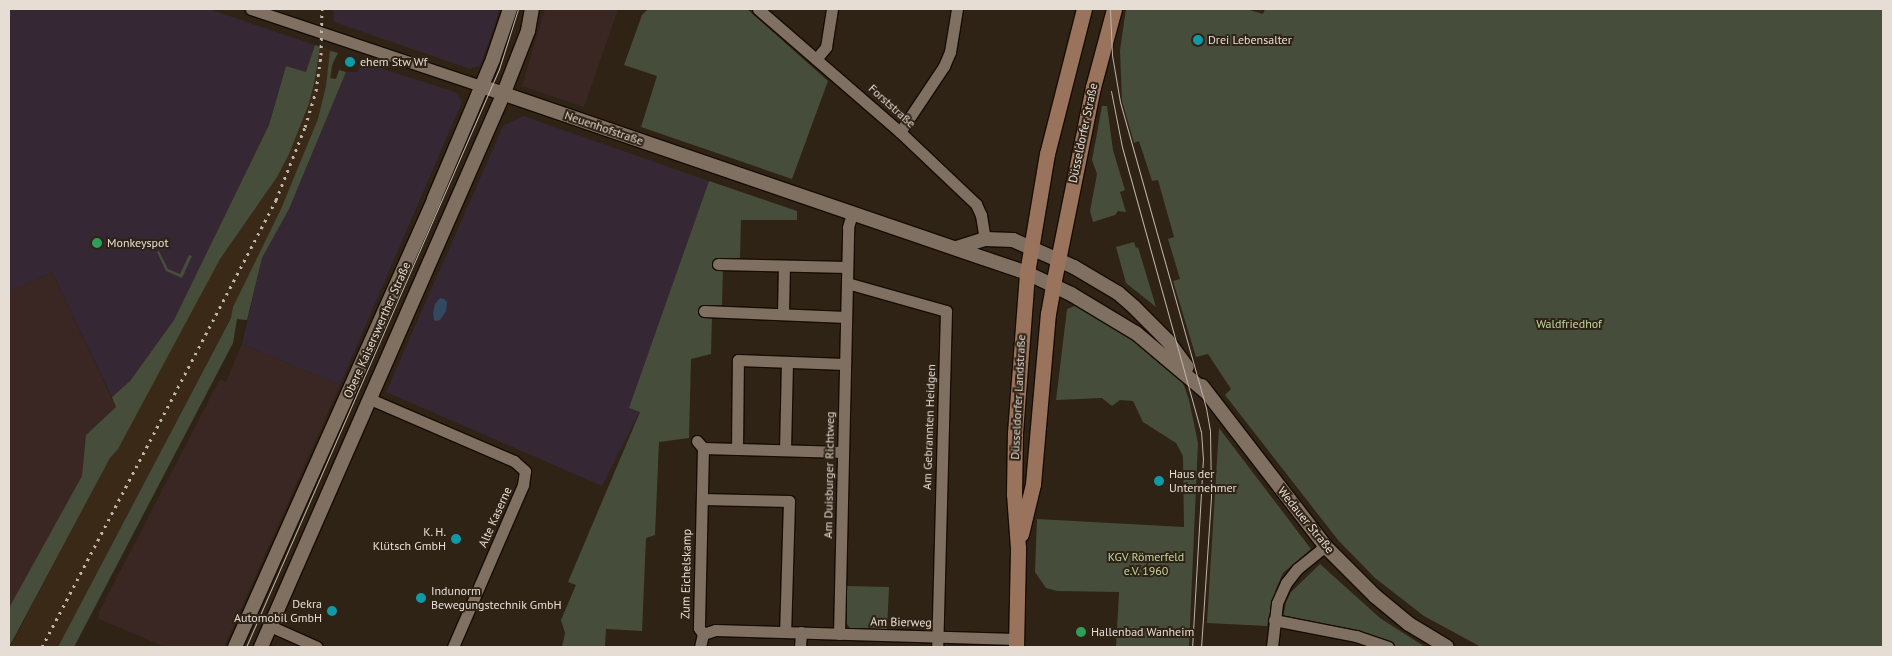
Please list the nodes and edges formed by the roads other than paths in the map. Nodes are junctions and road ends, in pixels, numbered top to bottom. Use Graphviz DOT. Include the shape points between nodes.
graph roads {
  1 [pos="251,9"];
  2 [pos="510,9"];
  3 [pos="532,9"];
  4 [pos="758,9"];
  5 [pos="832,9"];
  6 [pos="957,9"];
  7 [pos="1084,9"];
  8 [pos="1114,9"];
  9 [pos="816,59"];
  10 [pos="481,86"];
  11 [pos="503,95"];
  12 [pos="900,132"];
  13 [pos="852,214"];
  14 [pos="985,239"];
  15 [pos="1030,247"];
  16 [pos="957,248"];
  17 [pos="984,258"];
  18 [pos="1058,259"];
  19 [pos="718,264"];
  20 [pos="784,266"];
  21 [pos="847,268"];
  22 [pos="1027,273"];
  23 [pos="847,283"];
  24 [pos="1052,285"];
  25 [pos="704,311"];
  26 [pos="783,313"];
  27 [pos="846,316"];
  28 [pos="787,362"];
  29 [pos="845,364"];
  30 [pos="1207,393"];
  31 [pos="370,399"];
  32 [pos="737,449"];
  33 [pos="784,450"];
  34 [pos="843,452"];
  35 [pos="702,499"];
  36 [pos="1325,546"];
  37 [pos="1018,548"];
  38 [pos="1274,620"];
  39 [pos="270,626"];
  40 [pos="785,632"];
  41 [pos="801,632"];
  42 [pos="703,634"];
  43 [pos="839,634"];
  44 [pos="937,642"];
  45 [pos="1016,643"];
  46 [pos="235,647"];
  47 [pos="261,647"];
  48 [pos="317,647"];
  49 [pos="452,647"];
  50 [pos="700,647"];
  51 [pos="800,647"];
  52 [pos="1272,647"];
  53 [pos="1388,647"];
  54 [pos="1448,647"];
  1 -- 10 [label="street, Neuenhofstraße"];
  2 -- 10 [label="street, Obere Kaiserswerther Straße"];
  3 -- 11 [label="street, Obere Kaiserswerther Straße" via="528,31"];
  4 -- 9 [label="street, Forststraße"];
  5 -- 9 [label="street" via="826,47"];
  6 -- 12 [label="street" via="950,52 944,66"];
  7 -- 15 [label="main road" via="1047,154"];
  8 -- 18 [label="main road, Düsseldorfer Straße" via="1093,86"];
  9 -- 12 [label="street, Forststraße"];
  10 -- 11 [label="street, Neuenhofstraße"];
  10 -- 46 [label="street, Obere Kaiserswerther Straße" via="386,311"];
  11 -- 13 [label="street, Neuenhofstraße"];
  11 -- 31 [label="street, Obere Kaiserswerther Straße"];
  12 -- 14 [label="street, Forststraße" via="976,204"];
  13 -- 16 [label="street, Neuenhofstraße"];
  13 -- 21 [label="street, Am Duisburger Richtweg" via="848,227"];
  14 -- 15 [label="street" via="1013,240"];
  14 -- 16 [label="street"];
  14 -- 17 [label="street"];
  15 -- 18 [label="street, Wedauer Straße"];
  15 -- 22 [label="main road, Düsseldorfer Landstraße"];
  16 -- 17 [label="street, Neuenhofstraße"];
  17 -- 22 [label="street, Neuenhofstraße"];
  18 -- 24 [label="main road, Düsseldorfer Landstraße"];
  18 -- 30 [label="street, Wedauer Straße" via="1134,307 1168,341"];
  19 -- 20 [label="street"];
  20 -- 21 [label="street"];
  20 -- 26 [label="street"];
  21 -- 23 [label="street, Am Duisburger Richtweg"];
  22 -- 24 [label="street, Neuenhofstraße"];
  22 -- 37 [label="main road, Düsseldorfer Landstraße" via="1015,433 1014,494"];
  23 -- 27 [label="street, Am Duisburger Richtweg"];
  23 -- 44 [label="street, Am Gebrannten Heidgen" via="946,311"];
  24 -- 30 [label="street, Wedauer Straße" via="1136,333"];
  24 -- 37 [label="main road, Düsseldorfer Landstraße" via="1033,484"];
  25 -- 26 [label="street"];
  26 -- 27 [label="street"];
  27 -- 29 [label="street, Am Duisburger Richtweg"];
  28 -- 29 [label="street"];
  28 -- 32 [label="street" via="738,360"];
  28 -- 33 [label="street"];
  29 -- 34 [label="street, Am Duisburger Richtweg"];
  30 -- 36 [label="street, Wedauer Straße"];
  31 -- 39 [label="street, Obere Kaiserswerther Straße"];
  31 -- 49 [label="street, Alte Kaserne" via="514,461 525,471 523,485"];
  32 -- 33 [label="street, Zum Eichelskamp"];
  32 -- 35 [label="street, Zum Eichelskamp" via="700,444"];
  33 -- 34 [label="street, Zum Eichelskamp"];
  34 -- 43 [label="street, Am Duisburger Richtweg"];
  35 -- 40 [label="street" via="790,501"];
  35 -- 42 [label="street, Zum Eichelskamp" via="699,628"];
  36 -- 38 [label="street" via="1297,569 1286,583"];
  36 -- 54 [label="street, Wedauer Straße" via="1375,596 1409,624"];
  37 -- 45 [label="main road, Düsseldorfer Landstraße"];
  38 -- 52 [label="street"];
  38 -- 53 [label="street" via="1356,636"];
  39 -- 47 [label="street, Obere Kaiserswerther Straße"];
  39 -- 48 [label="street"];
  40 -- 41 [label="street, Am Bierweg"];
  40 -- 42 [label="street, Am Bierweg" via="709,630"];
  41 -- 43 [label="street, Am Bierweg"];
  41 -- 51 [label="street"];
  42 -- 50 [label="street, Zum Eichelskamp"];
  43 -- 44 [label="street, Am Bierweg"];
  44 -- 45 [label="street, Am Bierweg"];
}
